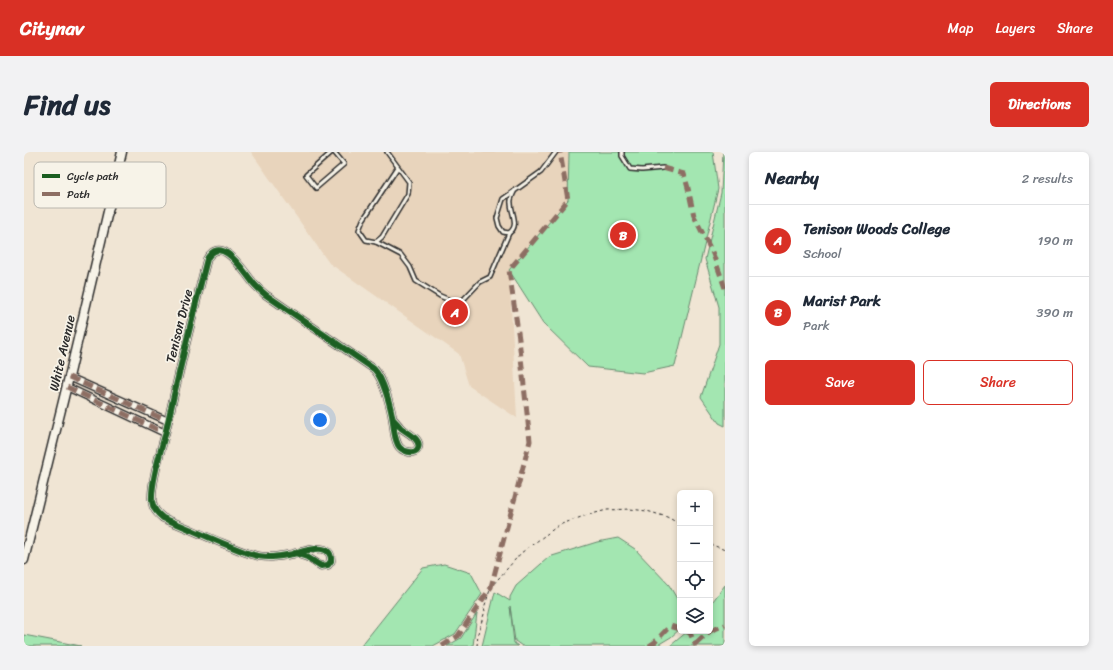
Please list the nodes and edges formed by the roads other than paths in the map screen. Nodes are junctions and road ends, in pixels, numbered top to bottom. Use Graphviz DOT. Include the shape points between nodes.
graph roads {
  1 [pos="122,152"];
  2 [pos="333,152"];
  3 [pos="387,152"];
  4 [pos="556,152"];
  5 [pos="622,152"];
  6 [pos="120,162"];
  7 [pos="398,167"];
  8 [pos="663,168"];
  9 [pos="515,190"];
  10 [pos="109,208"];
  11 [pos="509,233"];
  12 [pos="376,242"];
  13 [pos="69,377"];
  14 [pos="67,387"];
  15 [pos="393,419"];
  16 [pos="168,421"];
  17 [pos="165,433"];
  18 [pos="295,554"];
  19 [pos="24,560"];
  1 -- 6 [label="main road, White Avenue"];
  2 -- 2 [label="lane" via="344,164 316,188 306,175"];
  3 -- 7 [label="lane"];
  4 -- 9 [label="lane" via="541,172"];
  5 -- 8 [label="lane" via="630,169"];
  7 -- 12 [label="lane" via="409,182 408,194 382,237"];
  7 -- 12 [label="lane" via="359,230 366,240"];
  9 -- 11 [label="lane" via="510,201 515,226"];
  9 -- 11 [label="lane" via="503,200 497,218 503,232"];
  10 -- 13 [label="main road, White Avenue"];
  11 -- 12 [label="lane" via="490,277 480,282 463,300 454,302 416,280 401,255"];
  13 -- 14 [label="main road, White Avenue"];
  13 -- 16 [label="street"];
  14 -- 17 [label="street"];
  14 -- 19 [label="main road, White Avenue"];
  15 -- 15 [label="street, Tenison Drive" via="417,441 417,450 408,452 400,448 395,438"];
  15 -- 16 [label="street, Tenison Drive" via="384,387 374,369 266,295 234,258 220,251 214,252 207,259"];
  16 -- 17 [label="street, Tenison Drive"];
  17 -- 18 [label="street, Tenison Drive" via="152,492 153,508 163,518 243,551 268,557"];
  18 -- 18 [label="street, Tenison Drive" via="307,557 321,566 328,565 331,561 329,553 320,548"];
}
